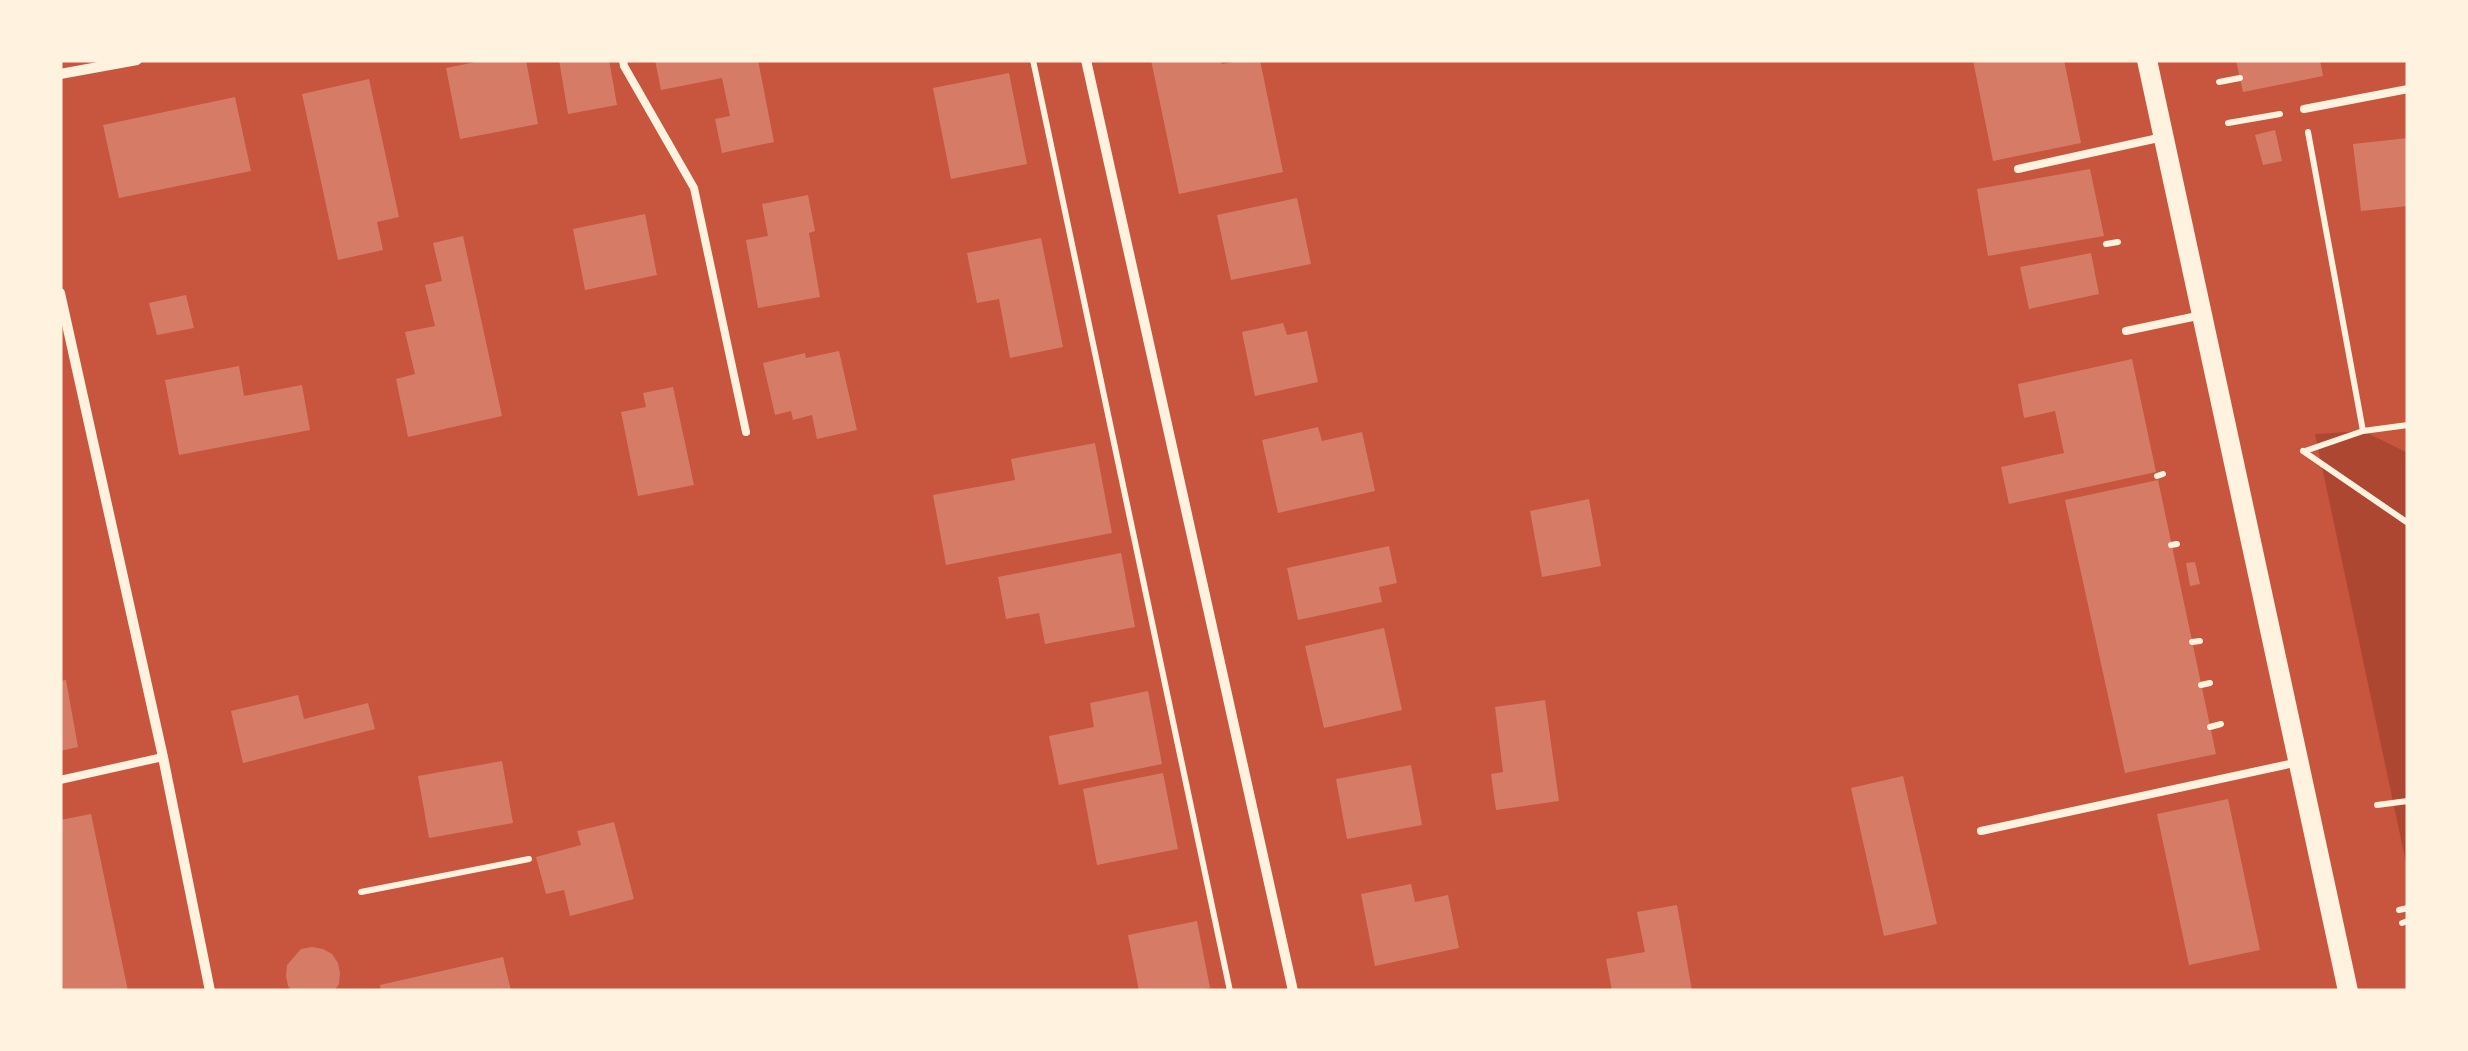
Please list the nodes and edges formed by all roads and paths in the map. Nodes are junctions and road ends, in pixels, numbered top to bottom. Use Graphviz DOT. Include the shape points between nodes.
graph roads {
  1 [pos="138,60"];
  2 [pos="623,60"];
  3 [pos="1033,60"];
  4 [pos="1086,60"];
  5 [pos="2146,60"];
  6 [pos="60,74"];
  7 [pos="2240,78"];
  8 [pos="2218,82"];
  9 [pos="2408,89"];
  10 [pos="2304,109"];
  11 [pos="2228,124"];
  12 [pos="2163,137"];
  13 [pos="2018,168"];
  14 [pos="2118,242"];
  15 [pos="2106,244"];
  16 [pos="60,293"];
  17 [pos="2202,314"];
  18 [pos="2126,332"];
  19 [pos="2408,425"];
  20 [pos="2363,431"];
  21 [pos="746,432"];
  22 [pos="2408,522"];
  23 [pos="2221,724"];
  24 [pos="2210,727"];
  25 [pos="163,757"];
  26 [pos="2298,762"];
  27 [pos="60,780"];
  28 [pos="2408,800"];
  29 [pos="2377,806"];
  30 [pos="1981,830"];
  31 [pos="529,860"];
  32 [pos="361,892"];
  33 [pos="210,991"];
  34 [pos="1230,991"];
  35 [pos="1293,991"];
  36 [pos="2348,991"];
  1 -- 6 [label="street"];
  2 -- 21 [label="lane" via="694,188"];
  3 -- 34 [label="path"];
  4 -- 35 [label="street"];
  5 -- 12 [label="main road"];
  7 -- 8 [label="path"];
  9 -- 10 [label="lane"];
  10 -- 11 [label="path"];
  10 -- 20 [label="path"];
  12 -- 13 [label="lane"];
  12 -- 17 [label="main road"];
  14 -- 15 [label="path"];
  16 -- 25 [label="street"];
  17 -- 18 [label="lane"];
  17 -- 26 [label="main road"];
  19 -- 20 [label="path"];
  20 -- 22 [label="path" via="2304,452"];
  23 -- 24 [label="path"];
  25 -- 27 [label="lane"];
  25 -- 33 [label="street"];
  26 -- 30 [label="lane"];
  26 -- 36 [label="main road"];
  28 -- 29 [label="path"];
  31 -- 32 [label="path"];
}
